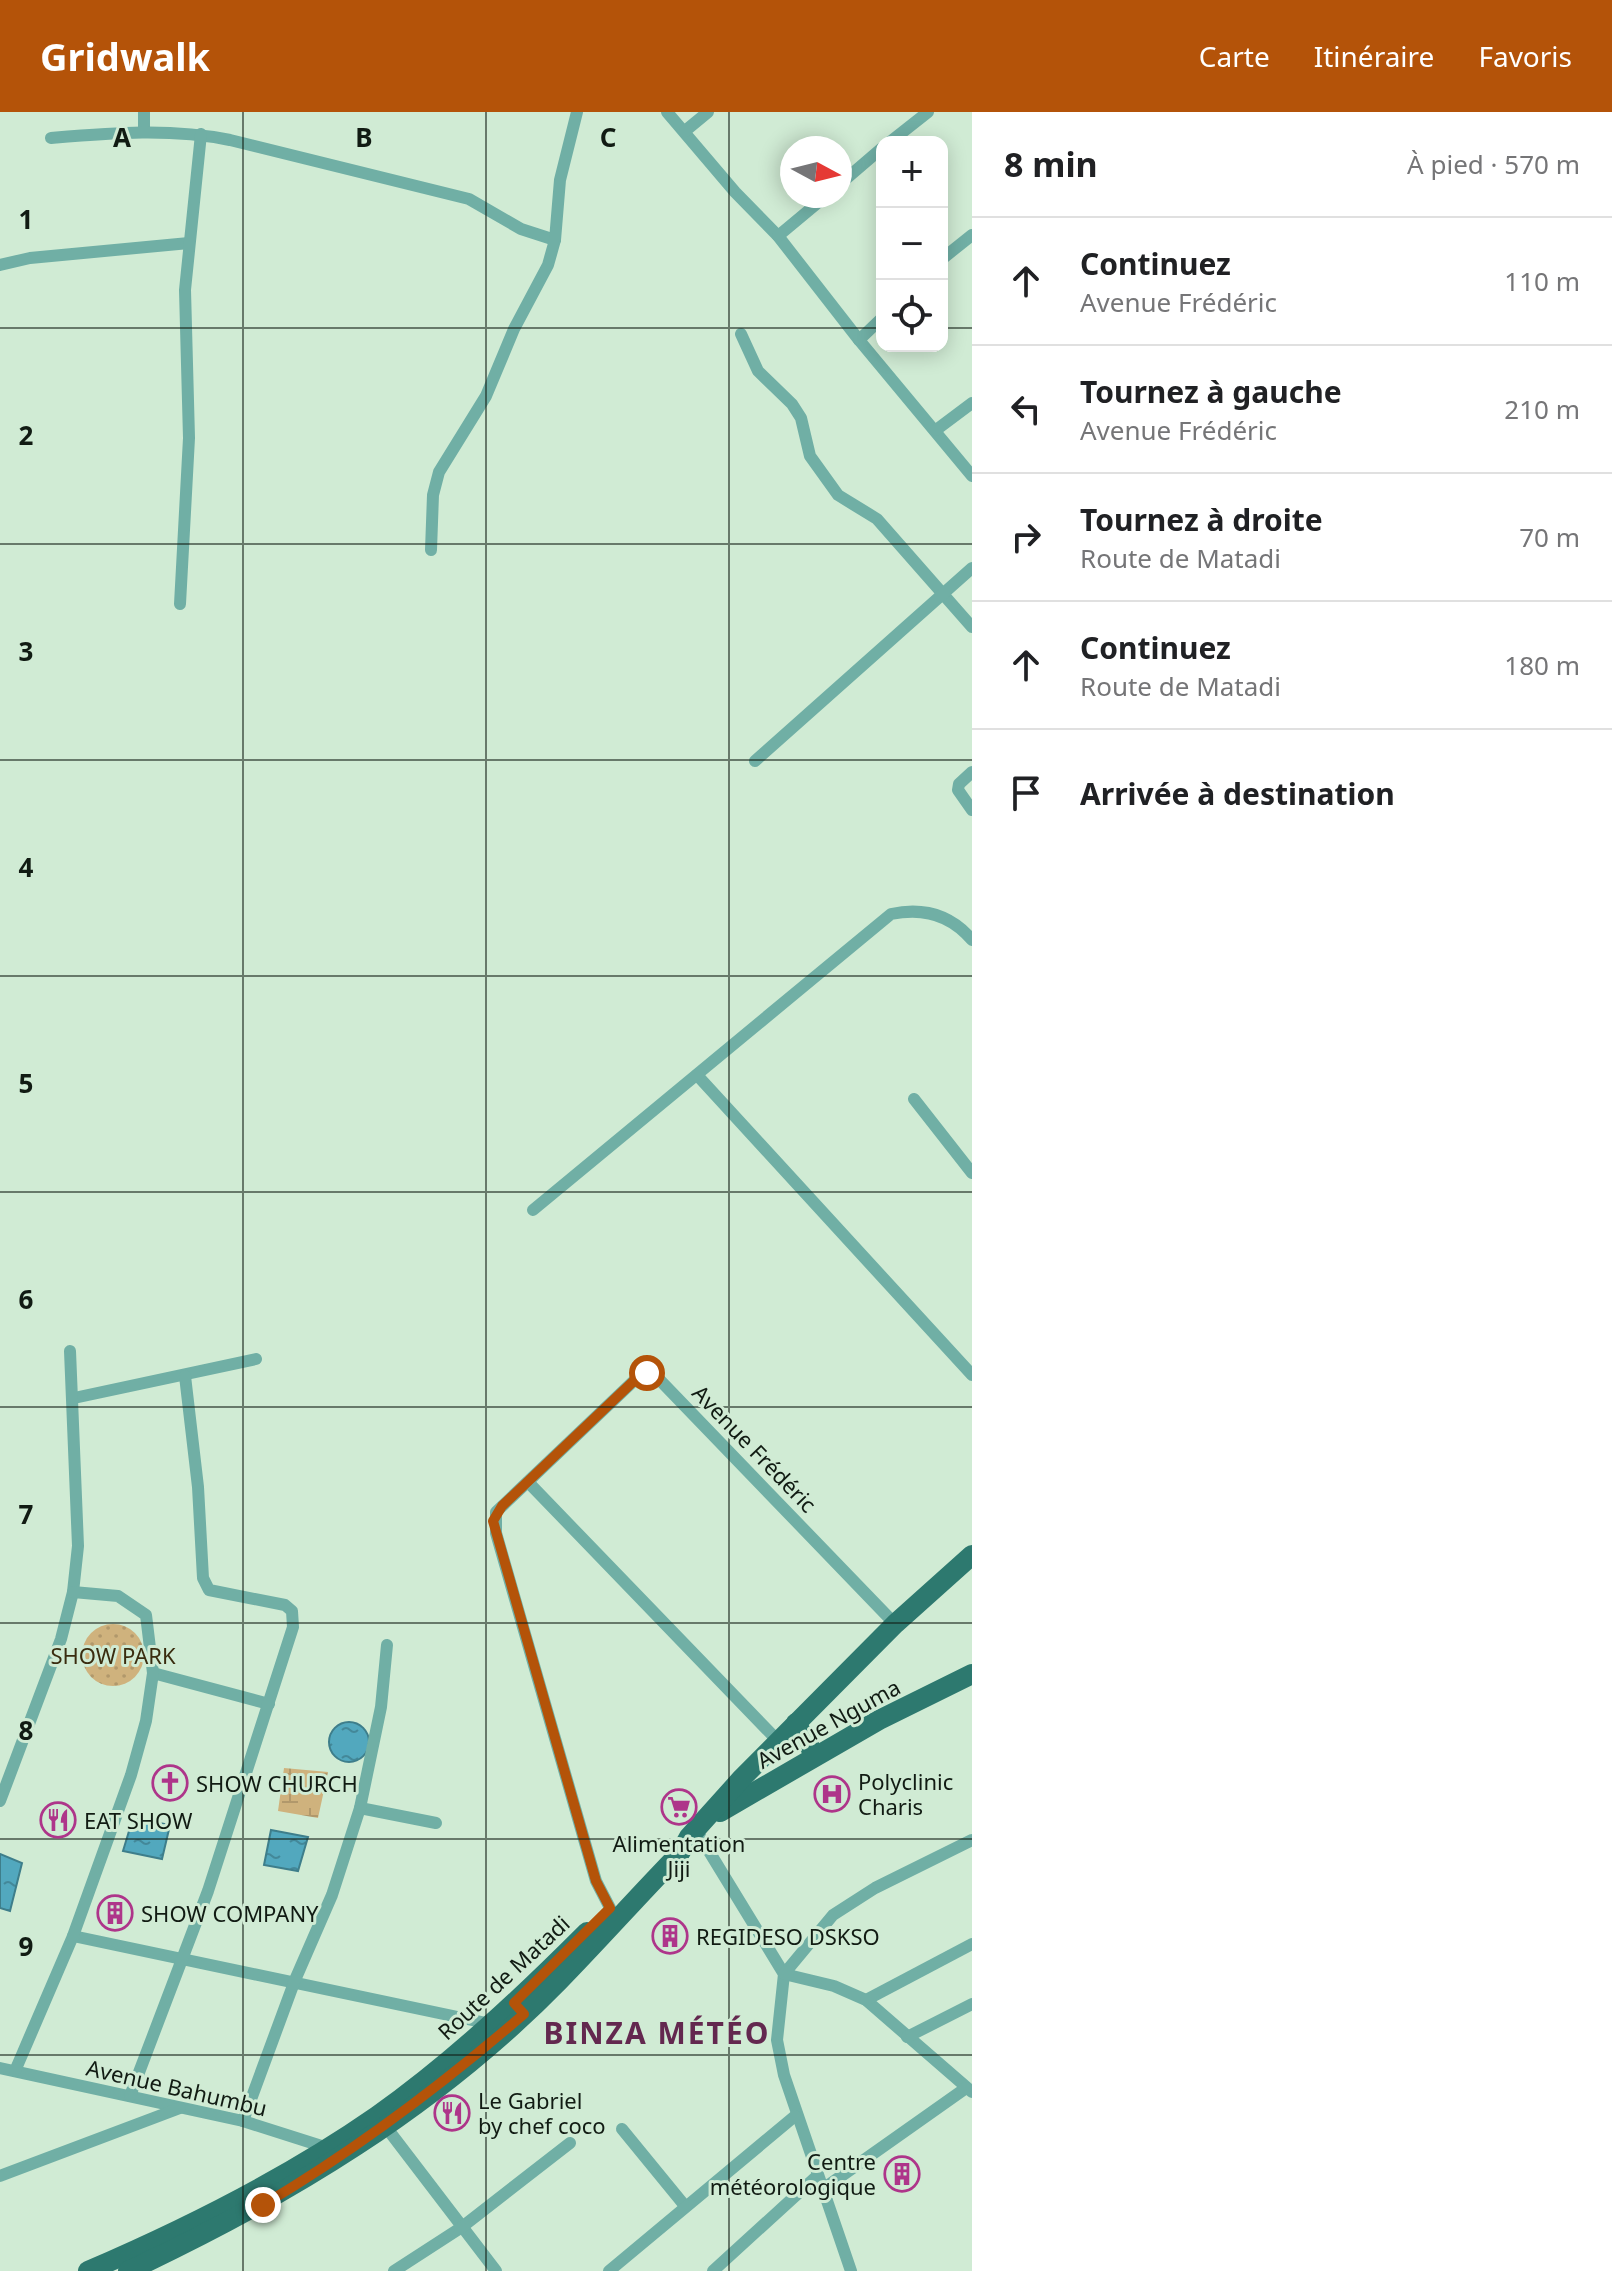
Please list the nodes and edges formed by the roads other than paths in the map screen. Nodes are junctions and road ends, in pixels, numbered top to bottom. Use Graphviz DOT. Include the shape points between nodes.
graph roads {
  1 [pos="144,112"];
  2 [pos="577,112"];
  3 [pos="667,112"];
  4 [pos="708,112"];
  5 [pos="922,114"];
  6 [pos="144,131"];
  7 [pos="685,131"];
  8 [pos="201,134"];
  9 [pos="897,136"];
  10 [pos="51,138"];
  11 [pos="876,153"];
  12 [pos="852,174"];
  13 [pos="812,208"];
  14 [pos="972,235"];
  15 [pos="778,236"];
  16 [pos="555,240"];
  17 [pos="189,243"];
  18 [pos="948,254"];
  19 [pos="0,265"];
  20 [pos="876,324"];
  21 [pos="741,334"];
  22 [pos="859,340"];
  23 [pos="972,403"];
  24 [pos="936,430"];
  25 [pos="972,476"];
  26 [pos="431,550"];
  27 [pos="972,568"];
  28 [pos="943,592"];
  29 [pos="180,604"];
  30 [pos="972,627"];
  31 [pos="755,761"];
  32 [pos="972,772"];
  33 [pos="972,810"];
  34 [pos="972,940"];
  35 [pos="697,1075"];
  36 [pos="914,1099"];
  37 [pos="972,1173"];
  38 [pos="533,1210"];
  39 [pos="70,1351"];
  40 [pos="256,1359"];
  41 [pos="972,1375"];
  42 [pos="185,1376"];
  43 [pos="74,1398"];
  44 [pos="528,1482"];
  45 [pos="972,1555"];
  46 [pos="73,1592"];
  47 [pos="895,1624"];
  48 [pos="387,1645"];
  49 [pos="153,1673"];
  50 [pos="972,1674"];
  51 [pos="269,1704"];
  52 [pos="796,1723"];
  53 [pos="778,1741"];
  54 [pos="815,1756"];
  55 [pos="0,1801"];
  56 [pos="360,1808"];
  57 [pos="436,1823"];
  58 [pos="698,1829"];
  59 [pos="972,1840"];
  60 [pos="610,1908"];
  61 [pos="73,1936"];
  62 [pos="972,1944"];
  63 [pos="183,1960"];
  64 [pos="784,1974"];
  65 [pos="295,1980"];
  66 [pos="866,2000"];
  67 [pos="972,2004"];
  68 [pos="519,2009"];
  69 [pos="491,2024"];
  70 [pos="907,2037"];
  71 [pos="0,2068"];
  72 [pos="15,2071"];
  73 [pos="969,2090"];
  74 [pos="130,2096"];
  75 [pos="181,2108"];
  76 [pos="795,2116"];
  77 [pos="243,2121"];
  78 [pos="386,2127"];
  79 [pos="622,2129"];
  80 [pos="570,2143"];
  81 [pos="335,2152"];
  82 [pos="0,2176"];
  83 [pos="816,2177"];
  84 [pos="823,2189"];
  85 [pos="685,2206"];
  86 [pos="462,2227"];
  87 [pos="154,2250"];
  88 [pos="88,2271"];
  89 [pos="128,2271"];
  90 [pos="394,2271"];
  91 [pos="496,2271"];
  92 [pos="609,2271"];
  93 [pos="713,2271"];
  94 [pos="851,2271"];
  1 -- 6 [label="street"];
  2 -- 16 [label="street" via="560,180"];
  3 -- 7 [label="street"];
  4 -- 7 [label="street"];
  5 -- 9 [label="street"];
  6 -- 8 [label="street"];
  6 -- 10 [label="street"];
  7 -- 15 [label="street"];
  8 -- 16 [label="street" via="469,199 509,223"];
  8 -- 17 [label="street"];
  11 -- 12 [label="street"];
  13 -- 15 [label="street"];
  14 -- 18 [label="street"];
  15 -- 22 [label="street"];
  16 -- 26 [label="street" via="486,396 439,472"];
  17 -- 19 [label="street"];
  17 -- 29 [label="street" via="189,438"];
  20 -- 22 [label="street"];
  21 -- 28 [label="street" via="758,371 796,411 810,456 838,495 877,519"];
  22 -- 24 [label="street"];
  23 -- 24 [label="street"];
  24 -- 25 [label="street"];
  27 -- 28 [label="street"];
  28 -- 30 [label="street"];
  28 -- 31 [label="street"];
  32 -- 33 [label="street" via="958,790"];
  34 -- 35 [label="street" via="945,917 924,911 891,914"];
  35 -- 38 [label="street"];
  35 -- 41 [label="street"];
  36 -- 37 [label="street"];
  39 -- 43 [label="street"];
  40 -- 42 [label="street"];
  42 -- 43 [label="street"];
  42 -- 51 [label="street" via="203,1578 209,1590 285,1605 292,1611 293,1627"];
  43 -- 46 [label="street" via="78,1546"];
  44 -- 47 [label="street, Avenue Frédéric" via="640,1375 654,1374"];
  44 -- 53 [label="street"];
  44 -- 60 [label="street, Avenue Frédéric" via="493,1521 596,1881"];
  45 -- 47 [label="main road, Route de Matadi"];
  46 -- 49 [label="street" via="118,1596 146,1615"];
  46 -- 55 [label="street" via="61,1639"];
  47 -- 52 [label="main road, Route de Matadi"];
  48 -- 56 [label="street" via="381,1707"];
  49 -- 51 [label="street"];
  49 -- 61 [label="street" via="131,1775"];
  50 -- 54 [label="main road, Avenue Nguma"];
  51 -- 63 [label="street"];
  52 -- 53 [label="main road, Route de Matadi"];
  52 -- 54 [label="main road"];
  53 -- 58 [label="main road, Route de Matadi"];
  54 -- 58 [label="main road, Avenue Nguma"];
  56 -- 57 [label="street"];
  56 -- 65 [label="street" via="332,1895"];
  58 -- 60 [label="main road, Route de Matadi"];
  58 -- 64 [label="street"];
  58 -- 68 [label="main road, Route de Matadi" via="680,1853"];
  59 -- 64 [label="street" via="833,1915"];
  60 -- 68 [label="main road, Route de Matadi"];
  61 -- 63 [label="street"];
  61 -- 72 [label="street"];
  62 -- 66 [label="street"];
  63 -- 65 [label="street"];
  63 -- 74 [label="street"];
  64 -- 66 [label="street"];
  64 -- 76 [label="street" via="777,2040"];
  65 -- 69 [label="street"];
  65 -- 77 [label="street"];
  66 -- 70 [label="street"];
  67 -- 70 [label="street"];
  68 -- 69 [label="main road, Route de Matadi"];
  68 -- 78 [label="main road, Route de Matadi"];
  69 -- 81 [label="main road, Route de Matadi"];
  70 -- 73 [label="street"];
  71 -- 72 [label="street, Avenue Bahumbu"];
  72 -- 74 [label="street, Avenue Bahumbu"];
  73 -- 84 [label="street"];
  74 -- 75 [label="street, Avenue Bahumbu"];
  75 -- 77 [label="street, Avenue Bahumbu"];
  75 -- 82 [label="street"];
  76 -- 83 [label="street"];
  76 -- 85 [label="street"];
  77 -- 81 [label="street, Avenue Bahumbu"];
  78 -- 81 [label="main road, Route de Matadi"];
  78 -- 86 [label="street"];
  79 -- 85 [label="street"];
  80 -- 86 [label="street"];
  81 -- 87 [label="main road, Route de Matadi"];
  83 -- 84 [label="street"];
  83 -- 93 [label="street"];
  84 -- 94 [label="street"];
  85 -- 92 [label="street"];
  86 -- 90 [label="street"];
  86 -- 91 [label="street"];
  87 -- 88 [label="main road, Route de Matadi"];
  87 -- 89 [label="main road, Route de Matadi"];
}
